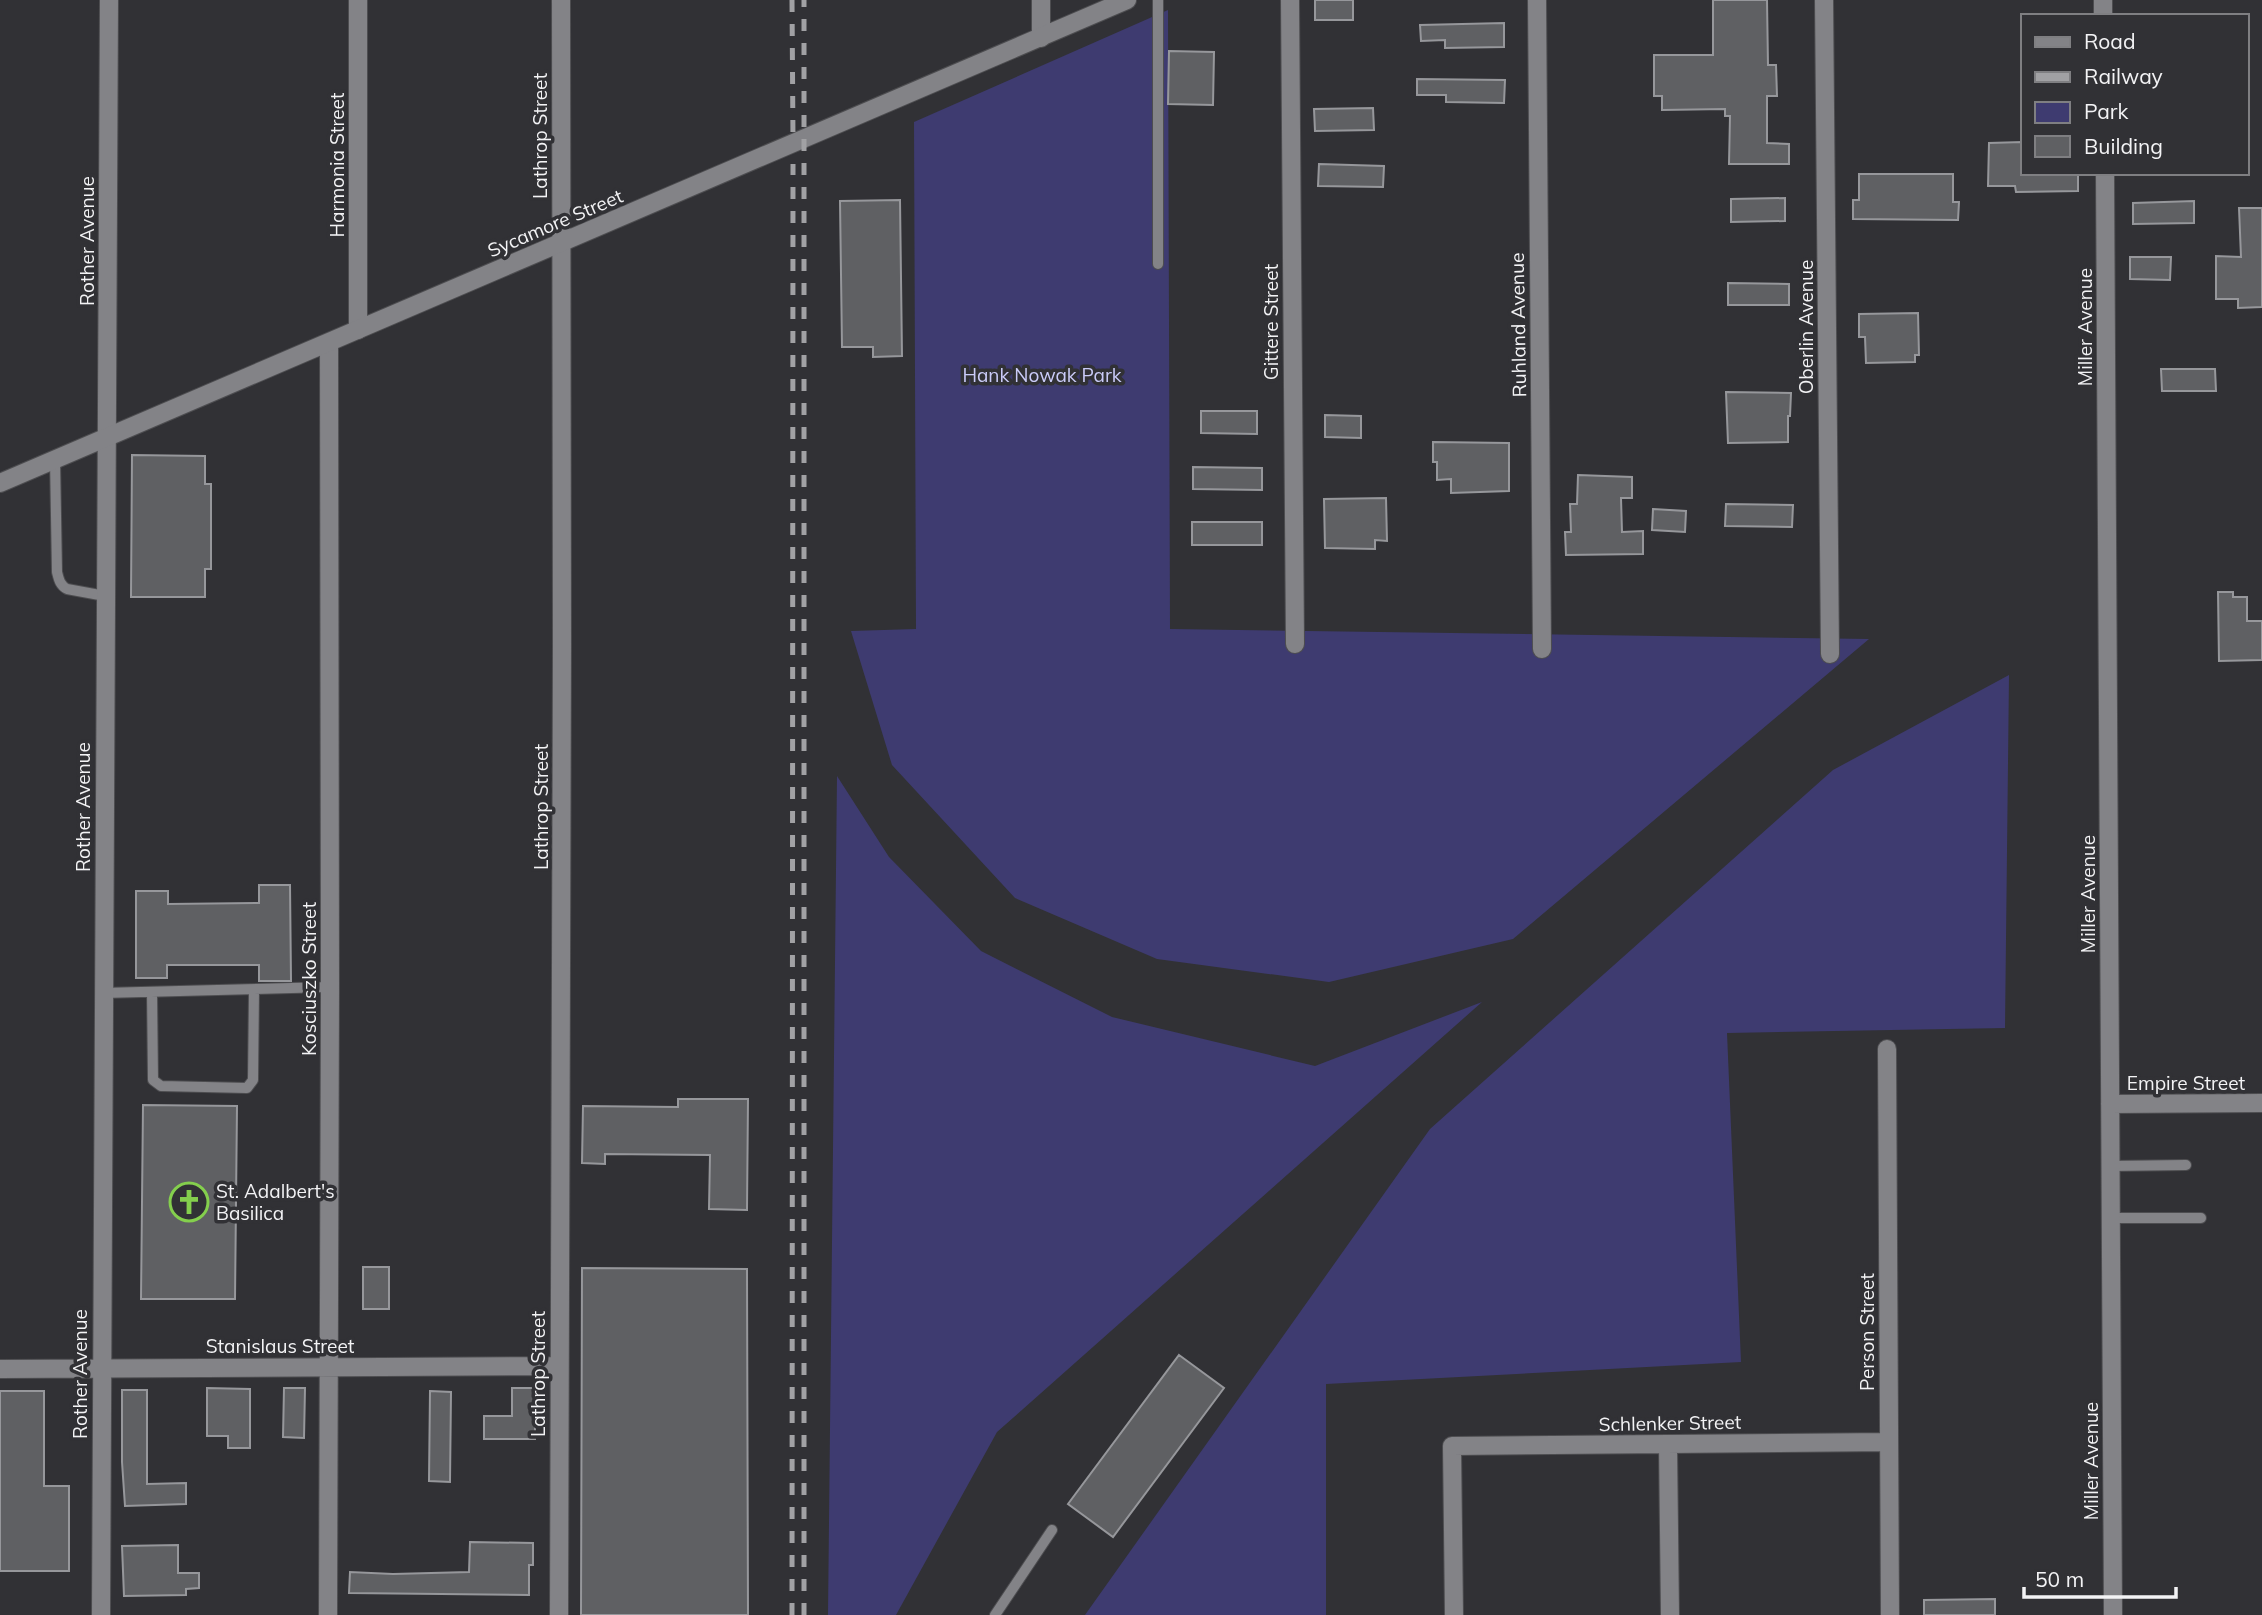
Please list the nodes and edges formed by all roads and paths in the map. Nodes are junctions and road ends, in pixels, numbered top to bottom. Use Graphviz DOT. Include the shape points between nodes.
graph roads {
  1 [pos="108,0"];
  2 [pos="358,0"];
  3 [pos="561,0"];
  4 [pos="1041,0"];
  5 [pos="1127,0"];
  6 [pos="1158,0"];
  7 [pos="1290,0"];
  8 [pos="1537,0"];
  9 [pos="1824,0"];
  10 [pos="1041,38"];
  11 [pos="2105,175"];
  12 [pos="561,243"];
  13 [pos="1158,264"];
  14 [pos="358,330"];
  15 [pos="329,343"];
  16 [pos="106,436"];
  17 [pos="55,458"];
  18 [pos="0,483"];
  19 [pos="105,596"];
  20 [pos="1295,644"];
  21 [pos="1542,649"];
  22 [pos="1830,654"];
  23 [pos="330,987"];
  24 [pos="254,990"];
  25 [pos="152,992"];
  26 [pos="103,993"];
  27 [pos="1887,1049"];
  28 [pos="2262,1103"];
  29 [pos="2110,1104"];
  30 [pos="2186,1165"];
  31 [pos="2110,1166"];
  32 [pos="2111,1218"];
  33 [pos="2202,1218"];
  34 [pos="559,1366"];
  35 [pos="329,1367"];
  36 [pos="101,1368"];
  37 [pos="0,1369"];
  38 [pos="1889,1442"];
  39 [pos="1668,1445"];
  40 [pos="1052,1530"];
  41 [pos="101,1615"];
  42 [pos="328,1615"];
  43 [pos="559,1615"];
  44 [pos="995,1615"];
  45 [pos="1454,1615"];
  46 [pos="1670,1615"];
  47 [pos="1890,1615"];
  48 [pos="2113,1615"];
  1 -- 16 [label="street, Rother Avenue"];
  2 -- 14 [label="street, Harmonia Street"];
  3 -- 12 [label="street, Lathrop Street"];
  4 -- 10 [label="street"];
  5 -- 10 [label="street, Sycamore Street"];
  6 -- 13 [label="lane"];
  7 -- 20 [label="street, Gittere Street"];
  8 -- 21 [label="street, Ruhland Avenue"];
  9 -- 22 [label="street, Oberlin Avenue"];
  10 -- 12 [label="street, Sycamore Street"];
  11 -- 29 [label="street, Miller Avenue"];
  12 -- 14 [label="street, Sycamore Street"];
  12 -- 34 [label="street, Lathrop Street"];
  14 -- 15 [label="street, Sycamore Street"];
  15 -- 16 [label="street, Sycamore Street"];
  15 -- 23 [label="street, Kosciuszko Street"];
  16 -- 17 [label="street, Sycamore Street"];
  16 -- 19 [label="street, Rother Avenue"];
  17 -- 18 [label="street, Sycamore Street"];
  17 -- 19 [label="lane" via="59,581 67,589"];
  19 -- 26 [label="street, Rother Avenue"];
  23 -- 24 [label="lane"];
  23 -- 35 [label="street, Kosciuszko Street"];
  24 -- 25 [label="lane"];
  24 -- 25 [label="lane" via="253,1080 247,1088 161,1086 153,1080"];
  25 -- 26 [label="lane"];
  26 -- 36 [label="street, Rother Avenue"];
  27 -- 38 [label="street, Person Street"];
  28 -- 29 [label="street, Empire Street"];
  29 -- 31 [label="street, Miller Avenue"];
  30 -- 31 [label="lane"];
  31 -- 32 [label="street, Miller Avenue"];
  32 -- 33 [label="lane"];
  32 -- 48 [label="street, Miller Avenue"];
  34 -- 35 [label="street, Stanislaus Street"];
  34 -- 43 [label="street, Lathrop Street"];
  35 -- 36 [label="street, Stanislaus Street"];
  35 -- 42 [label="street, Kosciuszko Street"];
  36 -- 37 [label="street, Stanislaus Street"];
  36 -- 41 [label="street, Rother Avenue"];
  38 -- 39 [label="street, Schlenker Street"];
  38 -- 47 [label="street, Person Street"];
  39 -- 45 [label="street, Schlenker Street" via="1452,1446"];
  39 -- 46 [label="street"];
  40 -- 44 [label="lane"];
}
